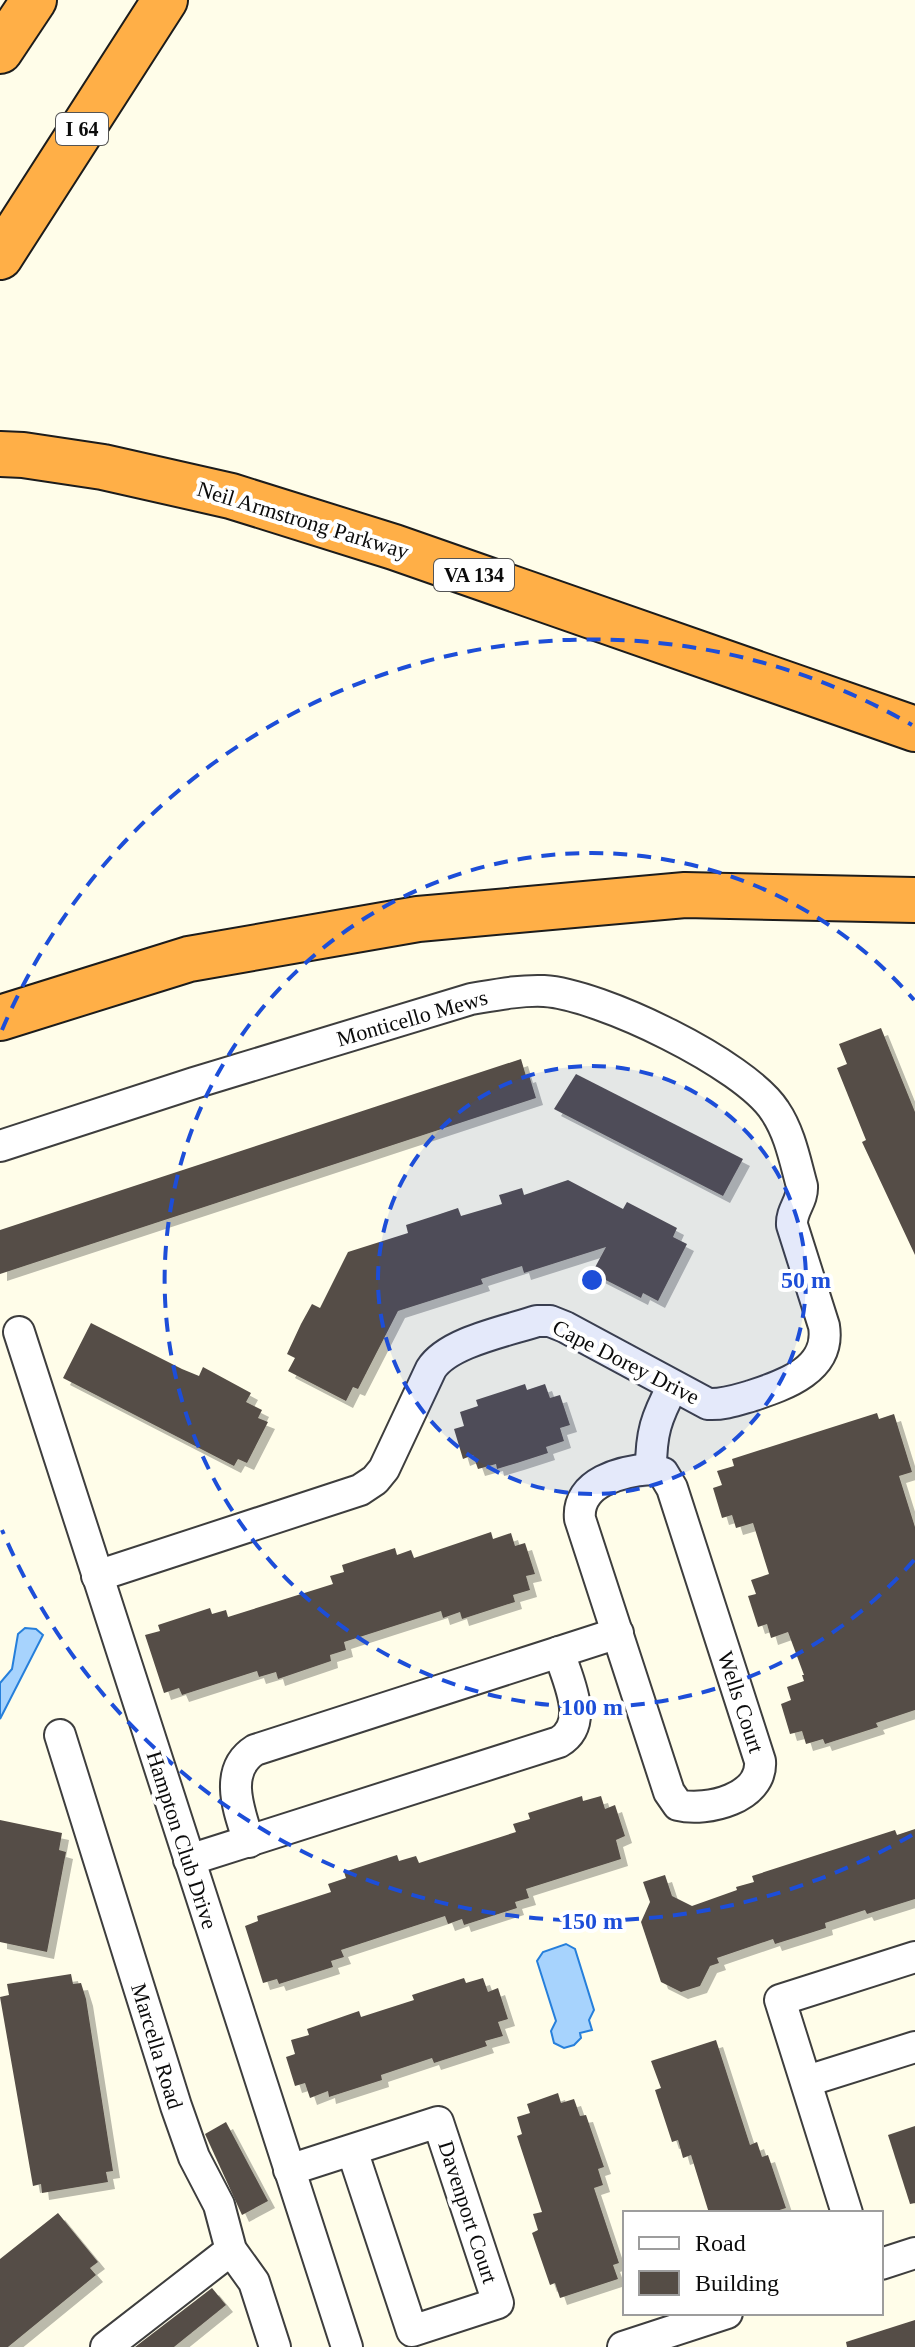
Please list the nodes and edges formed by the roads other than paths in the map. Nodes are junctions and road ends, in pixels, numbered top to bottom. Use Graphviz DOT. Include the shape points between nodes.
graph roads {
  1 [pos="34,0"];
  2 [pos="165,0"];
  3 [pos="0,51"];
  4 [pos="0,257"];
  5 [pos="12,455"];
  6 [pos="915,729"];
  7 [pos="915,900"];
  8 [pos="0,1018"];
  9 [pos="0,1146"];
  10 [pos="802,1186"];
  11 [pos="19,1332"];
  12 [pos="673,1386"];
  13 [pos="651,1469"];
  14 [pos="97,1576"];
  15 [pos="618,1633"];
  16 [pos="559,1652"];
  17 [pos="60,1735"];
  18 [pos="249,1842"];
  19 [pos="189,1860"];
  20 [pos="915,1957"];
  21 [pos="915,2047"];
  22 [pos="807,2081"];
  23 [pos="352,2150"];
  24 [pos="289,2170"];
  25 [pos="846,2211"];
  26 [pos="231,2250"];
  27 [pos="915,2253"];
  28 [pos="883,2263"];
  29 [pos="721,2315"];
  30 [pos="106,2347"];
  31 [pos="275,2347"];
  32 [pos="347,2347"];
  33 [pos="623,2347"];
  1 -- 3 [label="highway"];
  2 -- 4 [label="highway, I 64"];
  5 -- 6 [label="highway, Neil Armstrong Parkway / VA 134" via="103,467 231,496 394,547"];
  7 -- 8 [label="highway" via="685,895 418,919 189,959"];
  9 -- 10 [label="street, Monticello Mews" via="471,999 545,991 582,998 651,1026 742,1077 776,1112"];
  10 -- 12 [label="street, Cape Dorey Drive" via="791,1218 824,1326 817,1358 794,1381 722,1404 701,1402"];
  11 -- 14 [label="street, Hampton Club Drive"];
  12 -- 13 [label="street" via="653,1429"];
  12 -- 14 [label="street, Cape Dorey Drive" via="565,1327 537,1321 442,1356 384,1469 369,1485"];
  13 -- 15 [label="street, Wells Court" via="601,1482 586,1494 579,1510"];
  13 -- 15 [label="street, Wells Court" via="663,1473 672,1488 760,1761 752,1787 699,1807 678,1805 672,1799"];
  14 -- 19 [label="street, Hampton Club Drive"];
  15 -- 16 [label="street"];
  16 -- 18 [label="street" via="255,1750 243,1760 235,1792"];
  16 -- 18 [label="street" via="576,1713 567,1738"];
  17 -- 26 [label="street, Marcella Road" via="176,2106 219,2205"];
  18 -- 19 [label="street"];
  19 -- 24 [label="street, Hampton Club Drive"];
  20 -- 22 [label="street" via="780,2000"];
  21 -- 22 [label="street"];
  22 -- 25 [label="street"];
  23 -- 23 [label="street, Davenport Court" via="438,2122 498,2303 412,2331"];
  23 -- 24 [label="street, Davenport Court"];
  24 -- 32 [label="street, Hampton Club Drive"];
  26 -- 30 [label="street"];
  26 -- 31 [label="street, Marcella Road" via="254,2282"];
  27 -- 28 [label="street"];
  29 -- 33 [label="street"];
}
